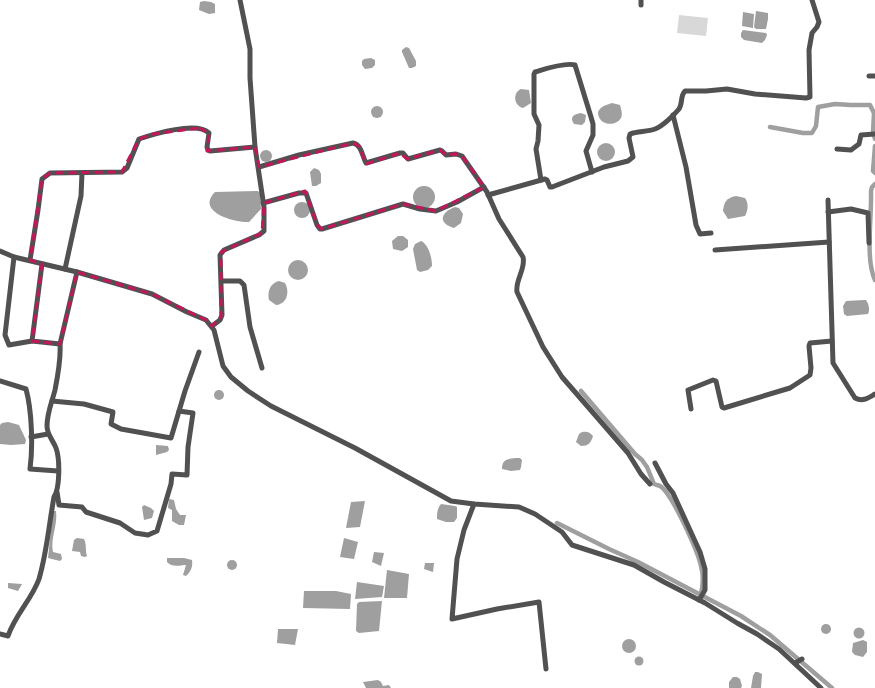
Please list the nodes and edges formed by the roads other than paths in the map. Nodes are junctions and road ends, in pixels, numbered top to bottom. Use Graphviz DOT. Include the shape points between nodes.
graph roads {
  1 [pos="240,0"];
  2 [pos="812,0"];
  3 [pos="869,76"];
  4 [pos="875,76"];
  5 [pos="673,115"];
  6 [pos="872,135"];
  7 [pos="255,147"];
  8 [pos="837,150"];
  9 [pos="259,167"];
  10 [pos="592,172"];
  11 [pos="82,173"];
  12 [pos="541,180"];
  13 [pos="484,187"];
  14 [pos="488,195"];
  15 [pos="828,200"];
  16 [pos="264,203"];
  17 [pos="828,212"];
  18 [pos="711,233"];
  19 [pos="829,242"];
  20 [pos="869,243"];
  21 [pos="715,250"];
  22 [pos="0,251"];
  23 [pos="14,257"];
  24 [pos="30,260"];
  25 [pos="42,264"];
  26 [pos="65,269"];
  27 [pos="77,272"];
  28 [pos="222,281"];
  29 [pos="213,325"];
  30 [pos="2,335"];
  31 [pos="32,341"];
  32 [pos="832,341"];
  33 [pos="60,344"];
  34 [pos="199,352"];
  35 [pos="262,368"];
  36 [pos="0,381"];
  37 [pos="875,394"];
  38 [pos="52,401"];
  39 [pos="691,409"];
  40 [pos="179,411"];
  41 [pos="48,434"];
  42 [pos="31,437"];
  43 [pos="655,463"];
  44 [pos="58,471"];
  45 [pos="650,484"];
  46 [pos="57,492"];
  47 [pos="474,504"];
  48 [pos="699,600"];
  49 [pos="0,634"];
  50 [pos="802,659"];
  51 [pos="795,663"];
  52 [pos="546,669"];
  53 [pos="821,688"];
  1 -- 7 [label="street" via="250,49"];
  2 -- 5 [label="street" via="819,22 812,33 809,50 810,96 806,98 727,90 687,91 683,94 681,107"];
  3 -- 4 [label="street"];
  5 -- 10 [label="street" via="656,129 630,134 632,158"];
  5 -- 18 [label="street" via="696,225 700,234"];
  6 -- 8 [label="street" via="861,135 859,144 851,150"];
  7 -- 9 [label="street"];
  7 -- 11 [label="street" via="210,151 207,147 209,133 206,129 181,129 154,134 139,140 127,168 122,172"];
  9 -- 13 [label="street" via="353,143 359,146 366,163 400,152 408,159 440,150 446,155 460,155"];
  9 -- 16 [label="street"];
  10 -- 12 [label="street" via="552,187 547,180"];
  10 -- 12 [label="street" via="586,151 593,135 593,124 575,65 564,65 534,74 534,114 538,125 536,149"];
  11 -- 24 [label="street" via="50,173 42,179"];
  11 -- 26 [label="street" via="81,196"];
  12 -- 14 [label="street"];
  13 -- 14 [label="street"];
  13 -- 16 [label="street" via="436,211 420,210 403,204 322,229 317,225 306,193"];
  14 -- 45 [label="street" via="499,219 523,257 517,292 543,347 562,377 628,453"];
  15 -- 17 [label="street"];
  16 -- 28 [label="street" via="262,233 224,250 220,255"];
  17 -- 19 [label="street"];
  17 -- 20 [label="street" via="851,209 868,213"];
  19 -- 21 [label="street"];
  19 -- 32 [label="street"];
  22 -- 23 [label="street"];
  23 -- 24 [label="street"];
  23 -- 30 [label="street"];
  24 -- 25 [label="street"];
  25 -- 26 [label="street"];
  25 -- 31 [label="street"];
  26 -- 27 [label="street"];
  27 -- 29 [label="street" via="152,294"];
  27 -- 33 [label="street"];
  28 -- 29 [label="street" via="220,320"];
  28 -- 35 [label="street" via="240,281 244,285 250,327"];
  29 -- 47 [label="street" via="223,366 231,377 248,391 271,406 451,500"];
  30 -- 31 [label="street" via="9,345"];
  31 -- 33 [label="street"];
  32 -- 37 [label="street" via="833,363 853,395 859,400 867,400"];
  32 -- 39 [label="street" via="810,343 810,375 790,388 724,408 716,381 713,380 689,388"];
  33 -- 38 [label="street" via="61,354"];
  34 -- 40 [label="street"];
  36 -- 42 [label="street" via="26,389"];
  38 -- 40 [label="street" via="84,404 113,412 111,424 122,429 171,438"];
  38 -- 41 [label="street" via="48,416"];
  40 -- 46 [label="street" via="194,413 188,447 187,475 172,474 157,531 148,535 135,532 120,523 86,512 82,507 59,505"];
  41 -- 42 [label="street"];
  41 -- 44 [label="street" via="56,449"];
  42 -- 44 [label="street" via="30,469"];
  43 -- 48 [label="street" via="673,493 700,552 706,590"];
  44 -- 46 [label="street"];
  46 -- 49 [label="street" via="39,579 8,636"];
  47 -- 48 [label="street" via="519,507 562,532 572,545 634,565"];
  47 -- 52 [label="street" via="457,559 452,619 539,602"];
  48 -- 51 [label="street" via="757,634"];
  50 -- 51 [label="street"];
  51 -- 53 [label="street"];
}
